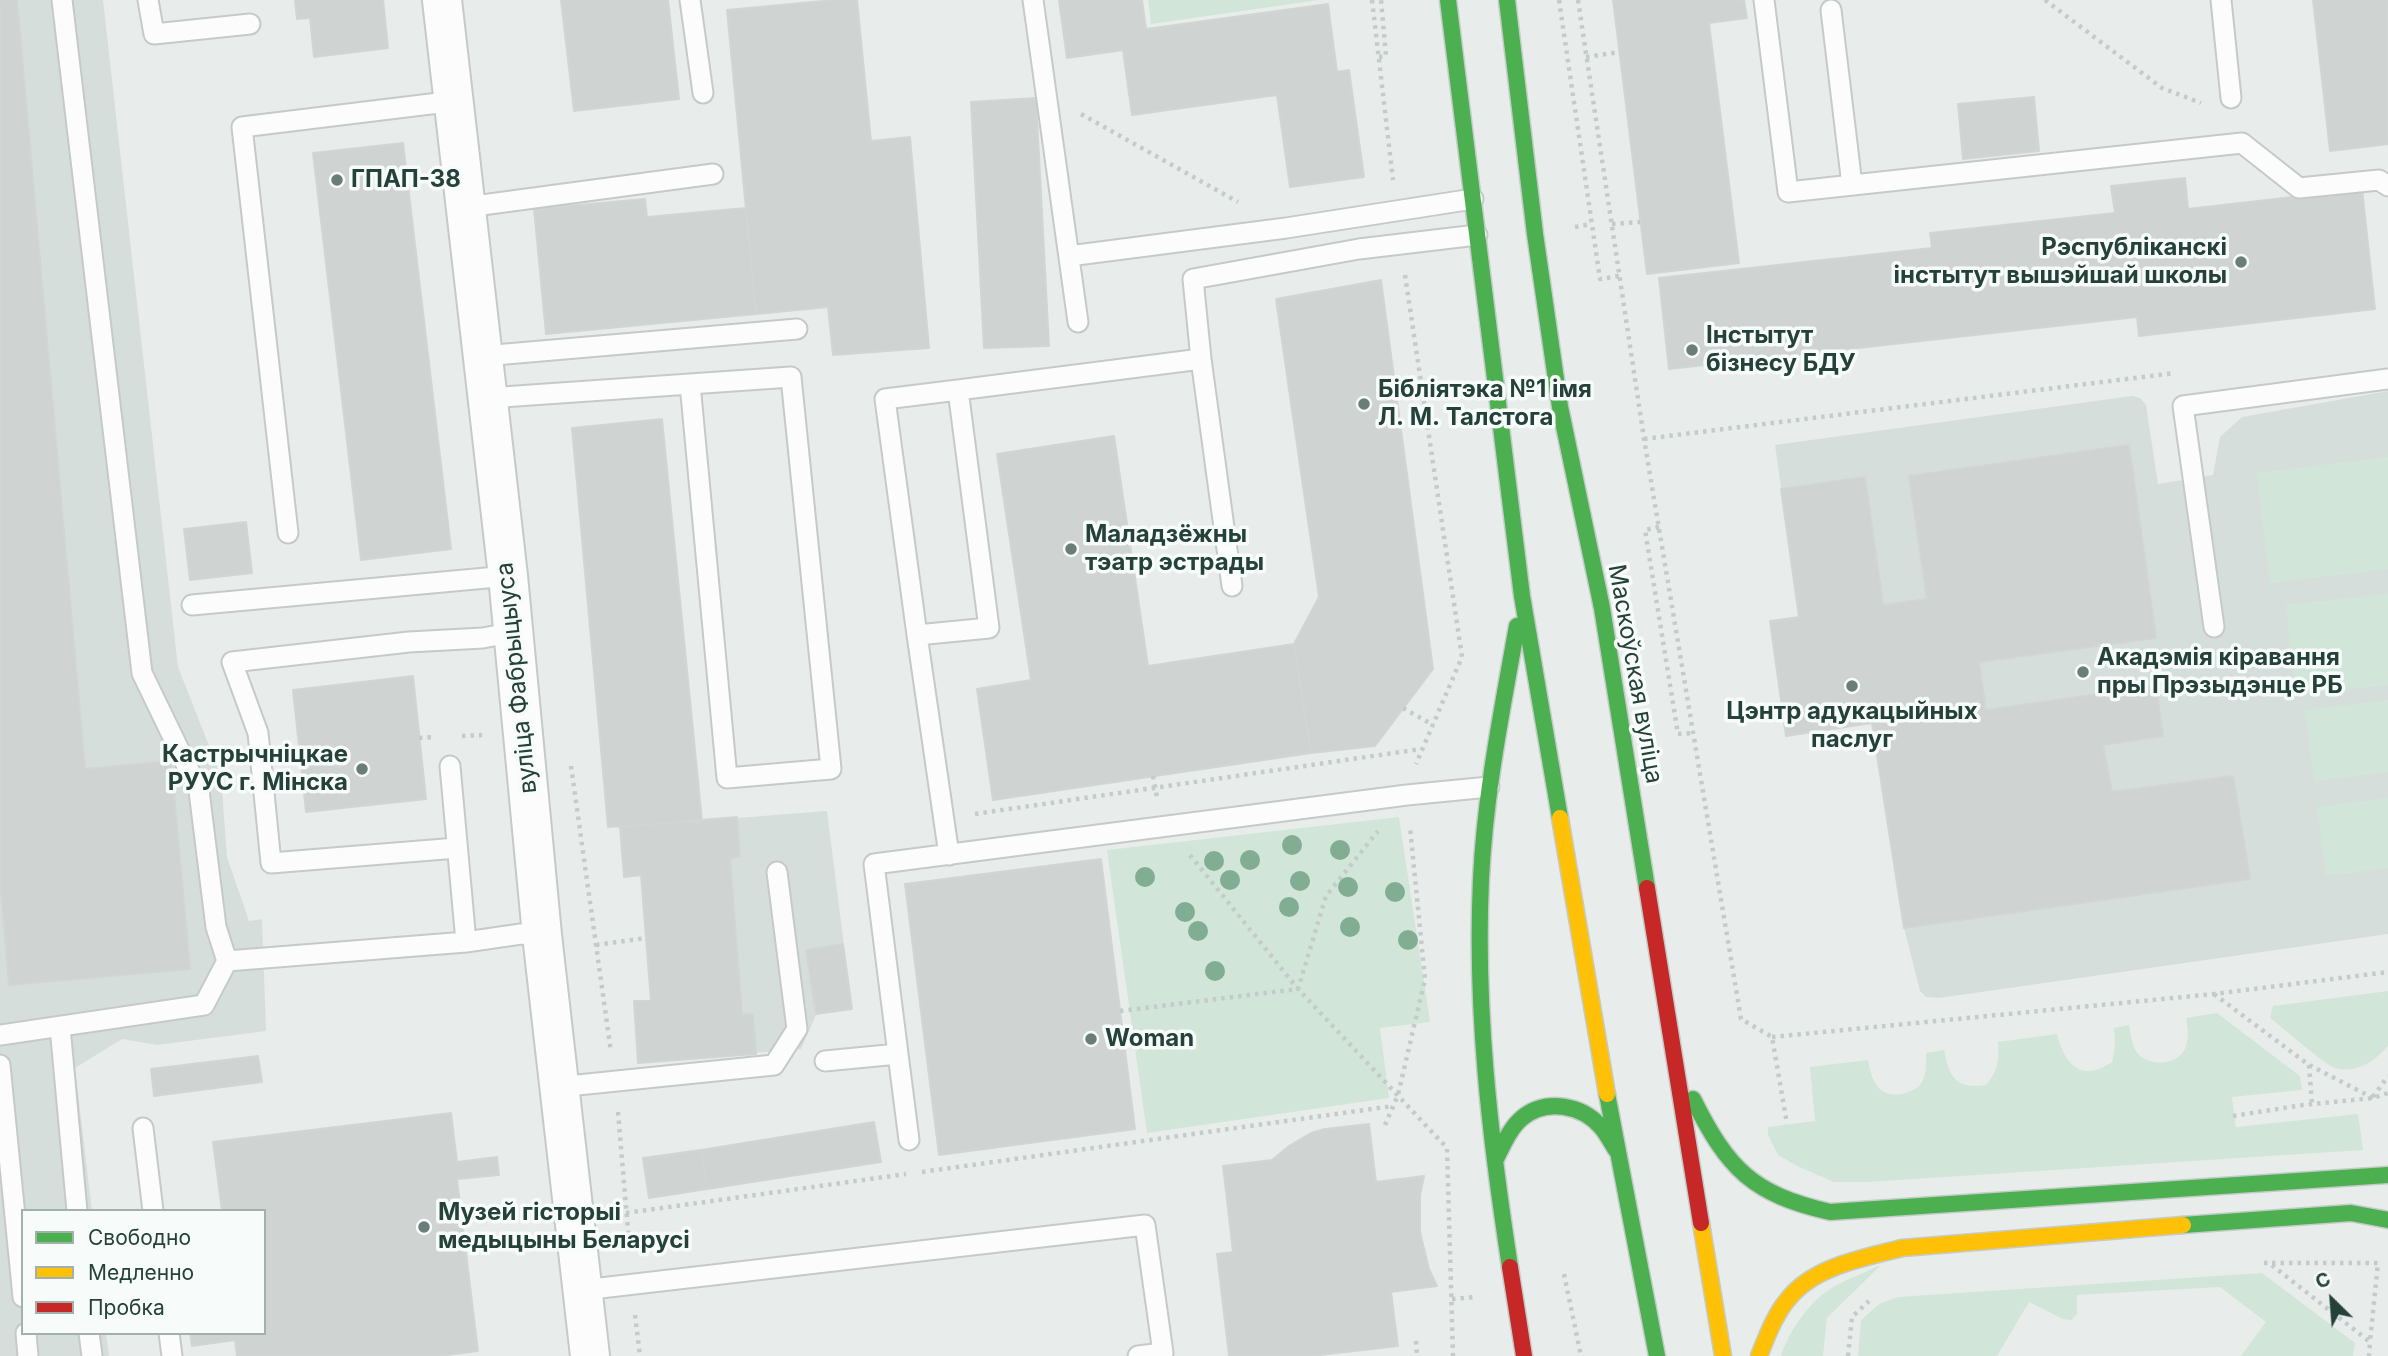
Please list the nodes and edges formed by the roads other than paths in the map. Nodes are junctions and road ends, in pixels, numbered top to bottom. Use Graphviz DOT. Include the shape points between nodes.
graph roads {
  1 [pos="62,0"];
  2 [pos="148,0"];
  3 [pos="442,0"];
  4 [pos="690,0"];
  5 [pos="1033,0"];
  6 [pos="1448,0"];
  7 [pos="1507,0"];
  8 [pos="1763,0"];
  9 [pos="2221,0"];
  10 [pos="1831,10"];
  11 [pos="250,24"];
  12 [pos="703,93"];
  13 [pos="2231,98"];
  14 [pos="455,101"];
  15 [pos="713,174"];
  16 [pos="1852,185"];
  17 [pos="2388,186"];
  18 [pos="1473,200"];
  19 [pos="467,207"];
  20 [pos="1477,234"];
  21 [pos="1069,256"];
  22 [pos="1078,322"];
  23 [pos="797,329"];
  24 [pos="484,356"];
  25 [pos="1201,359"];
  26 [pos="2388,379"];
  27 [pos="690,384"];
  28 [pos="958,390"];
  29 [pos="488,398"];
  30 [pos="288,533"];
  31 [pos="508,576"];
  32 [pos="1232,586"];
  33 [pos="1522,596"];
  34 [pos="192,605"];
  35 [pos="2214,627"];
  36 [pos="514,632"];
  37 [pos="917,635"];
  38 [pos="450,766"];
  39 [pos="1489,787"];
  40 [pos="457,848"];
  41 [pos="949,855"];
  42 [pos="777,872"];
  43 [pos="541,935"];
  44 [pos="466,942"];
  45 [pos="227,961"];
  46 [pos="60,1027"];
  47 [pos="0,1035"];
  48 [pos="898,1054"];
  49 [pos="825,1061"];
  50 [pos="0,1065"];
  51 [pos="1678,1071"];
  52 [pos="558,1087"];
  53 [pos="143,1128"];
  54 [pos="909,1140"];
  55 [pos="1616,1150"];
  56 [pos="1496,1159"];
  57 [pos="2388,1175"];
  58 [pos="77,1209"];
  59 [pos="153,1209"];
  60 [pos="2388,1220"];
  61 [pos="21,1277"];
  62 [pos="583,1290"];
  63 [pos="26,1335"];
  64 [pos="89,1335"];
  65 [pos="169,1335"];
  66 [pos="28,1356"];
  67 [pos="92,1356"];
  68 [pos="172,1356"];
  69 [pos="590,1356"];
  70 [pos="1138,1356"];
  71 [pos="1524,1356"];
  72 [pos="1657,1356"];
  73 [pos="1723,1356"];
  74 [pos="1759,1356"];
  1 -- 45 [label="lane" via="142,673 199,791 216,927"];
  2 -- 11 [label="lane" via="154,34"];
  3 -- 14 [label="street, вуліца Фабрыцыуса"];
  4 -- 12 [label="lane"];
  5 -- 21 [label="lane"];
  6 -- 18 [label="main road"];
  7 -- 51 [label="main road, Маскоўская вуліца" via="1560,407 1602,608"];
  8 -- 16 [label="lane" via="1788,192"];
  9 -- 13 [label="lane"];
  10 -- 16 [label="lane"];
  14 -- 19 [label="street, вуліца Фабрыцыуса"];
  14 -- 30 [label="lane" via="242,127"];
  15 -- 19 [label="lane"];
  16 -- 17 [label="lane" via="2242,143 2299,188 2379,180"];
  18 -- 20 [label="main road"];
  18 -- 21 [label="lane"];
  19 -- 24 [label="street, вуліца Фабрыцыуса"];
  20 -- 25 [label="lane" via="1359,249 1193,279"];
  20 -- 33 [label="main road"];
  21 -- 22 [label="lane"];
  23 -- 24 [label="lane"];
  24 -- 29 [label="street, вуліца Фабрыцыуса"];
  25 -- 28 [label="lane"];
  25 -- 32 [label="lane"];
  26 -- 35 [label="lane" via="2183,406"];
  27 -- 27 [label="lane" via="727,778 831,769 790,377"];
  27 -- 29 [label="lane"];
  28 -- 37 [label="lane" via="885,399"];
  28 -- 37 [label="lane" via="989,628"];
  29 -- 31 [label="street, вуліца Фабрыцыуса"];
  31 -- 34 [label="lane"];
  31 -- 36 [label="street, вуліца Фабрыцыуса"];
  33 -- 39 [label="main road"];
  33 -- 55 [label="main road"];
  36 -- 40 [label="lane" via="232,662 258,733 271,863"];
  36 -- 43 [label="street, вуліца Фабрыцыуса"];
  37 -- 41 [label="lane"];
  38 -- 40 [label="lane"];
  39 -- 41 [label="lane"];
  39 -- 56 [label="main road" via="1481,880 1480,989"];
  40 -- 44 [label="lane"];
  41 -- 48 [label="lane" via="874,863"];
  42 -- 52 [label="lane" via="797,1029 774,1065"];
  43 -- 44 [label="lane"];
  43 -- 52 [label="street, вуліца Фабрыцыуса"];
  44 -- 45 [label="lane"];
  45 -- 46 [label="lane" via="204,1005"];
  46 -- 47 [label="lane"];
  46 -- 58 [label="lane"];
  48 -- 49 [label="lane"];
  48 -- 54 [label="lane"];
  50 -- 61 [label="lane"];
  51 -- 57 [label="main road" via="1720,1150 1747,1179 1806,1208 1830,1212"];
  51 -- 73 [label="main road, Маскоўская вуліца"];
  52 -- 62 [label="street, вуліца Фабрыцыуса"];
  53 -- 59 [label="lane"];
  55 -- 56 [label="main road" via="1601,1126 1564,1105 1543,1107 1523,1117"];
  55 -- 72 [label="main road"];
  56 -- 71 [label="main road"];
  60 -- 74 [label="main road" via="2351,1213 2318,1214 1902,1248 1841,1265 1795,1290 1771,1325"];
  62 -- 69 [label="street, вуліца Фабрыцыуса"];
  62 -- 70 [label="lane" via="1145,1225 1163,1353"];
  63 -- 66 [label="lane"];
  64 -- 67 [label="lane"];
  65 -- 68 [label="lane"];
}
